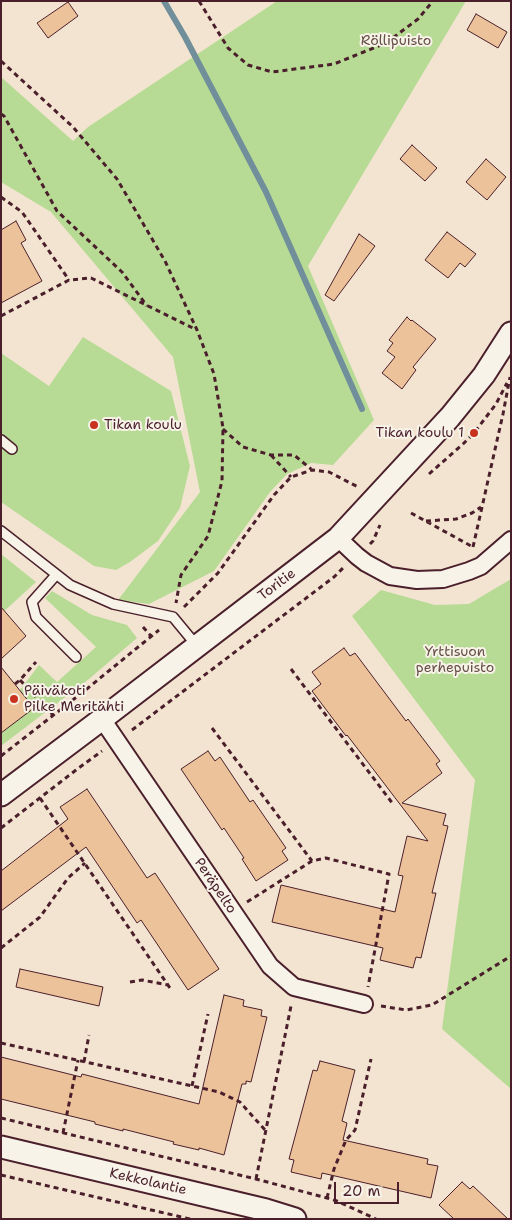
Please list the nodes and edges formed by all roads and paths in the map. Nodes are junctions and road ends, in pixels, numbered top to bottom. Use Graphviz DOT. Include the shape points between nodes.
graph roads {
  1 [pos="199,1"];
  2 [pos="433,1"];
  3 [pos="1,61"];
  4 [pos="1,114"];
  5 [pos="1,197"];
  6 [pos="69,280"];
  7 [pos="147,306"];
  8 [pos="1,316"];
  9 [pos="196,330"];
  10 [pos="511,333"];
  11 [pos="223,428"];
  12 [pos="1,440"];
  13 [pos="12,449"];
  14 [pos="271,454"];
  15 [pos="312,470"];
  16 [pos="291,478"];
  17 [pos="425,478"];
  18 [pos="362,489"];
  19 [pos="482,507"];
  20 [pos="411,513"];
  21 [pos="425,521"];
  22 [pos="381,525"];
  23 [pos="1,531"];
  24 [pos="338,538"];
  25 [pos="511,540"];
  26 [pos="473,547"];
  27 [pos="357,556"];
  28 [pos="481,566"];
  29 [pos="56,574"];
  30 [pos="173,617"];
  31 [pos="197,646"];
  32 [pos="76,657"];
  33 [pos="36,662"];
  34 [pos="291,669"];
  35 [pos="20,680"];
  36 [pos="15,684"];
  37 [pos="53,715"];
  38 [pos="102,719"];
  39 [pos="212,728"];
  40 [pos="117,741"];
  41 [pos="1,756"];
  42 [pos="1,795"];
  43 [pos="40,798"];
  44 [pos="393,804"];
  45 [pos="1,828"];
  46 [pos="312,861"];
  47 [pos="85,863"];
  48 [pos="232,911"];
  49 [pos="1,948"];
  50 [pos="511,956"];
  51 [pos="130,982"];
  52 [pos="169,985"];
  53 [pos="294,987"];
  54 [pos="172,991"];
  55 [pos="364,1004"];
  56 [pos="208,1014"];
  57 [pos="90,1035"];
  58 [pos="1,1043"];
  59 [pos="371,1059"];
  60 [pos="78,1060"];
  61 [pos="84,1062"];
  62 [pos="192,1086"];
  63 [pos="1,1118"];
  64 [pos="265,1130"];
  65 [pos="63,1133"];
  66 [pos="1,1147"];
  67 [pos="1,1175"];
  68 [pos="256,1179"];
  69 [pos="327,1198"];
  70 [pos="265,1214"];
  71 [pos="190,1219"];
  72 [pos="295,1219"];
  73 [pos="376,1219"];
  1 -- 2 [label="path" via="228,48 248,65 272,72 334,64 386,43 418,19"];
  3 -- 9 [label="path" via="73,127 117,179 165,261"];
  4 -- 7 [label="path" via="57,210 122,272"];
  5 -- 6 [label="path" via="22,212"];
  6 -- 7 [label="path" via="91,278"];
  6 -- 8 [label="path"];
  7 -- 9 [label="path"];
  9 -- 11 [label="path" via="214,374"];
  10 -- 24 [label="street, Toritie" via="484,376 450,417"];
  11 -- 14 [label="path" via="244,447"];
  11 -- 30 [label="path" via="222,481 208,536 181,575"];
  12 -- 13 [label="lane"];
  14 -- 15 [label="path" via="294,455"];
  14 -- 16 [label="path"];
  15 -- 16 [label="path"];
  15 -- 18 [label="path" via="329,472"];
  16 -- 30 [label="path" via="274,495 218,573"];
  17 -- 19 [label="path" via="474,433 496,404 510,376"];
  19 -- 21 [label="path" via="456,519"];
  19 -- 26 [label="path"];
  20 -- 21 [label="path"];
  21 -- 26 [label="path"];
  22 -- 27 [label="path" via="373,541"];
  23 -- 29 [label="lane"];
  24 -- 27 [label="street"];
  24 -- 31 [label="street, Toritie"];
  25 -- 28 [label="street"];
  26 -- 28 [label="path"];
  27 -- 28 [label="street" via="390,576 417,580 443,579"];
  27 -- 40 [label="path" via="334,577"];
  29 -- 30 [label="lane" via="70,585 113,604"];
  29 -- 32 [label="lane" via="32,602 36,617"];
  30 -- 31 [label="lane"];
  30 -- 37 [label="path"];
  31 -- 38 [label="street, Toritie"];
  33 -- 35 [label="path"];
  34 -- 44 [label="path"];
  35 -- 36 [label="path"];
  35 -- 37 [label="path"];
  37 -- 41 [label="path"];
  38 -- 40 [label="street, Peräpelto"];
  38 -- 42 [label="street, Toritie"];
  39 -- 46 [label="path"];
  40 -- 43 [label="path"];
  40 -- 48 [label="street, Peräpelto"];
  43 -- 45 [label="path"];
  43 -- 47 [label="path"];
  46 -- 48 [label="path"];
  46 -- 55 [label="path" via="326,858 389,874"];
  47 -- 49 [label="path" via="68,878 40,917"];
  47 -- 52 [label="path"];
  48 -- 53 [label="street, Peräpelto" via="270,966"];
  50 -- 55 [label="path" via="432,1005 406,1010"];
  51 -- 52 [label="path" via="142,980"];
  52 -- 54 [label="path"];
  53 -- 55 [label="street, Peräpelto"];
  53 -- 64 [label="path"];
  56 -- 62 [label="path"];
  57 -- 61 [label="path"];
  58 -- 60 [label="path"];
  59 -- 69 [label="path" via="355,1130 346,1140 334,1169"];
  60 -- 61 [label="path"];
  60 -- 65 [label="path"];
  61 -- 62 [label="path"];
  62 -- 64 [label="path" via="219,1092 240,1102"];
  63 -- 65 [label="path"];
  64 -- 68 [label="path"];
  65 -- 68 [label="path"];
  66 -- 70 [label="street, Kekkolantie"];
  67 -- 71 [label="path"];
  68 -- 69 [label="path"];
  69 -- 73 [label="path"];
  70 -- 72 [label="street, Kekkolantie"];
}
